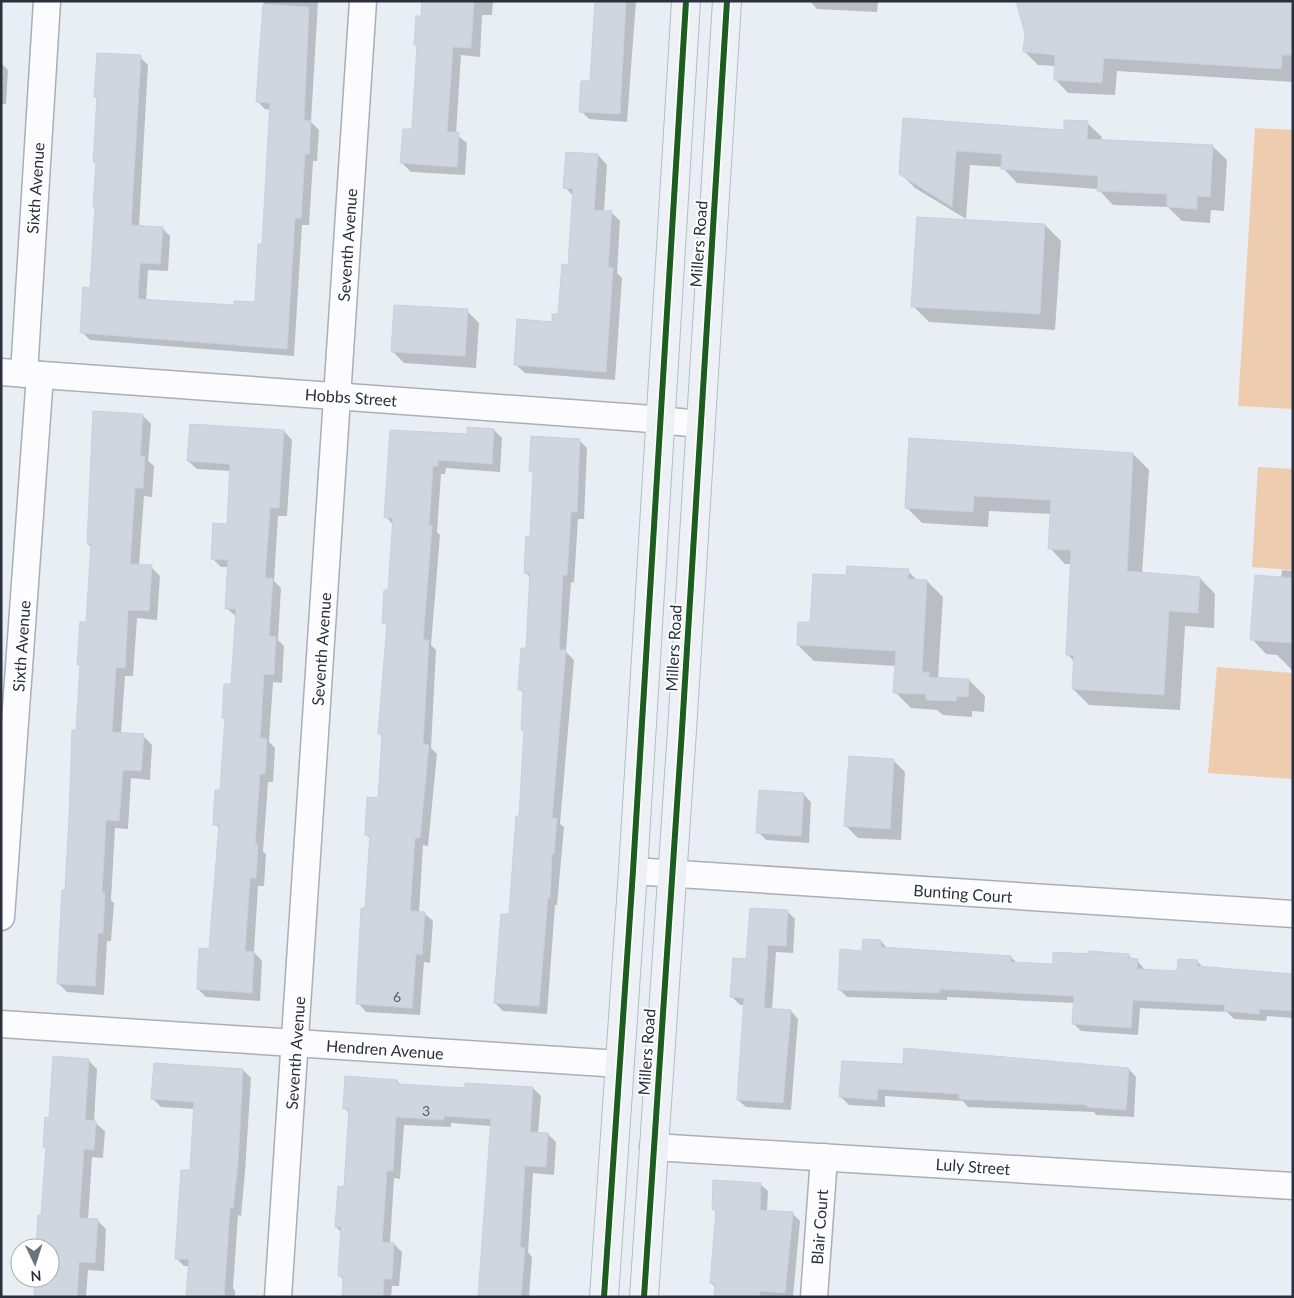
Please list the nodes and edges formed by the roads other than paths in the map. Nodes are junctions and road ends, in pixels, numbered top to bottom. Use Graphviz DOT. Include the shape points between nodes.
graph roads {
  1 [pos="47,1"];
  2 [pos="363,1"];
  3 [pos="686,1"];
  4 [pos="727,1"];
  5 [pos="22,374"];
  6 [pos="337,396"];
  7 [pos="660,421"];
  8 [pos="700,424"];
  9 [pos="633,871"];
  10 [pos="673,875"];
  11 [pos="1293,914"];
  12 [pos="1,917"];
  13 [pos="1,1024"];
  14 [pos="296,1043"];
  15 [pos="620,1064"];
  16 [pos="653,1147"];
  17 [pos="824,1157"];
  18 [pos="1293,1186"];
  19 [pos="278,1297"];
  20 [pos="604,1297"];
  21 [pos="644,1297"];
  22 [pos="814,1297"];
  1 -- 5 [label="street, Sixth Avenue"];
  2 -- 6 [label="street, Seventh Avenue"];
  3 -- 7 [label="main road, Millers Road"];
  4 -- 8 [label="main road, Millers Road"];
  5 -- 6 [label="street, Hobbs Street"];
  5 -- 12 [label="street, Sixth Avenue"];
  6 -- 7 [label="street, Hobbs Street"];
  6 -- 14 [label="street, Seventh Avenue"];
  7 -- 8 [label="street, Hobbs Street"];
  7 -- 9 [label="main road, Millers Road"];
  8 -- 10 [label="main road, Millers Road"];
  9 -- 10 [label="street, Bunting Court"];
  9 -- 15 [label="main road, Millers Road"];
  10 -- 11 [label="street, Bunting Court"];
  10 -- 16 [label="main road, Millers Road"];
  13 -- 14 [label="street, Hendren Avenue"];
  14 -- 15 [label="street, Hendren Avenue"];
  14 -- 19 [label="street, Seventh Avenue"];
  15 -- 20 [label="main road, Millers Road"];
  16 -- 17 [label="street, Luly Street"];
  16 -- 21 [label="main road, Millers Road"];
  17 -- 18 [label="street, Luly Street"];
  17 -- 22 [label="street, Blair Court"];
}
